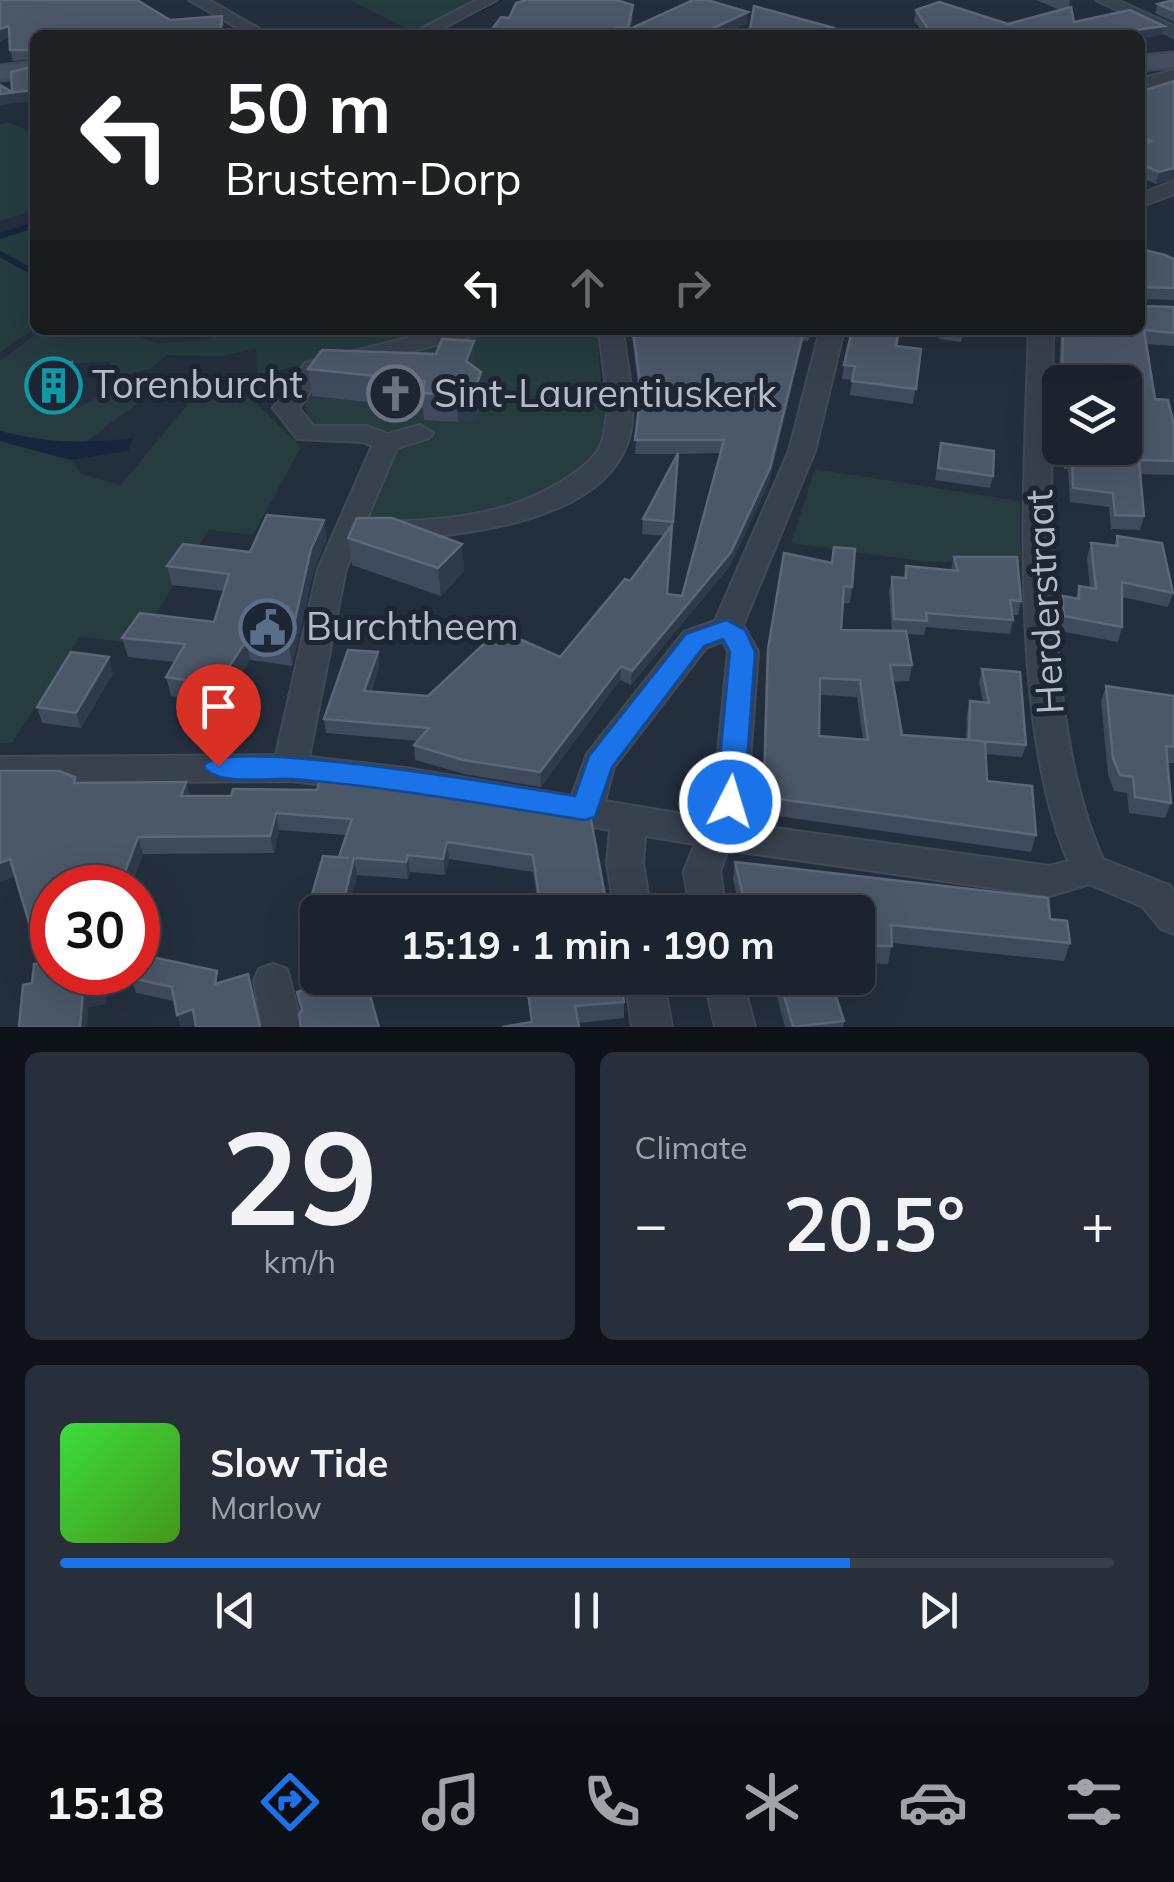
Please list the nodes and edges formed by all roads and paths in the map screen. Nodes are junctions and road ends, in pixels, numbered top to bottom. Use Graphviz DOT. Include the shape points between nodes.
graph roads {
  1 [pos="196,0"];
  2 [pos="488,0"];
  3 [pos="1104,0"];
  4 [pos="253,30"];
  5 [pos="427,30"];
  6 [pos="1174,32"];
  7 [pos="1174,60"];
  8 [pos="1145,63"];
  9 [pos="30,70"];
  10 [pos="0,74"];
  11 [pos="1174,75"];
  12 [pos="1145,84"];
  13 [pos="1174,187"];
  14 [pos="1145,199"];
  15 [pos="449,335"];
  16 [pos="610,335"];
  17 [pos="831,335"];
  18 [pos="1041,335"];
  19 [pos="420,433"];
  20 [pos="386,443"];
  21 [pos="344,533"];
  22 [pos="726,628"];
  23 [pos="290,768"];
  24 [pos="0,770"];
  25 [pos="585,809"];
  26 [pos="629,817"];
  27 [pos="717,834"];
  28 [pos="1090,869"];
  29 [pos="630,895"];
  30 [pos="706,895"];
  31 [pos="1168,901"];
  32 [pos="273,982"];
  33 [pos="647,995"];
  34 [pos="727,995"];
  35 [pos="282,1027"];
  36 [pos="652,1027"];
  37 [pos="735,1027"];
  1 -- 4 [label="street"];
  2 -- 5 [label="street"];
  3 -- 6 [label="street"];
  7 -- 8 [label="main road"];
  9 -- 10 [label="main road"];
  11 -- 12 [label="street"];
  13 -- 14 [label="street"];
  15 -- 20 [label="street" via="314,368 286,408 306,434 367,434"];
  16 -- 21 [label="street" via="616,438 598,467 559,498 528,513 458,527"];
  17 -- 22 [label="street" via="802,451"];
  18 -- 28 [label="street, Herderstraat" via="1036,524 1050,723 1075,840"];
  19 -- 20 [label="street"];
  20 -- 21 [label="street"];
  21 -- 23 [label="street"];
  22 -- 25 [label="street" via="695,640 599,763"];
  22 -- 27 [label="street" via="742,652 730,802"];
  23 -- 24 [label="street"];
  23 -- 25 [label="street"];
  25 -- 26 [label="street"];
  26 -- 27 [label="street"];
  26 -- 29 [label="street"];
  27 -- 28 [label="street" via="1050,880"];
  27 -- 30 [label="street" via="702,871"];
  28 -- 31 [label="street"];
  32 -- 35 [label="street"];
  33 -- 36 [label="street"];
  34 -- 37 [label="street"];
}
